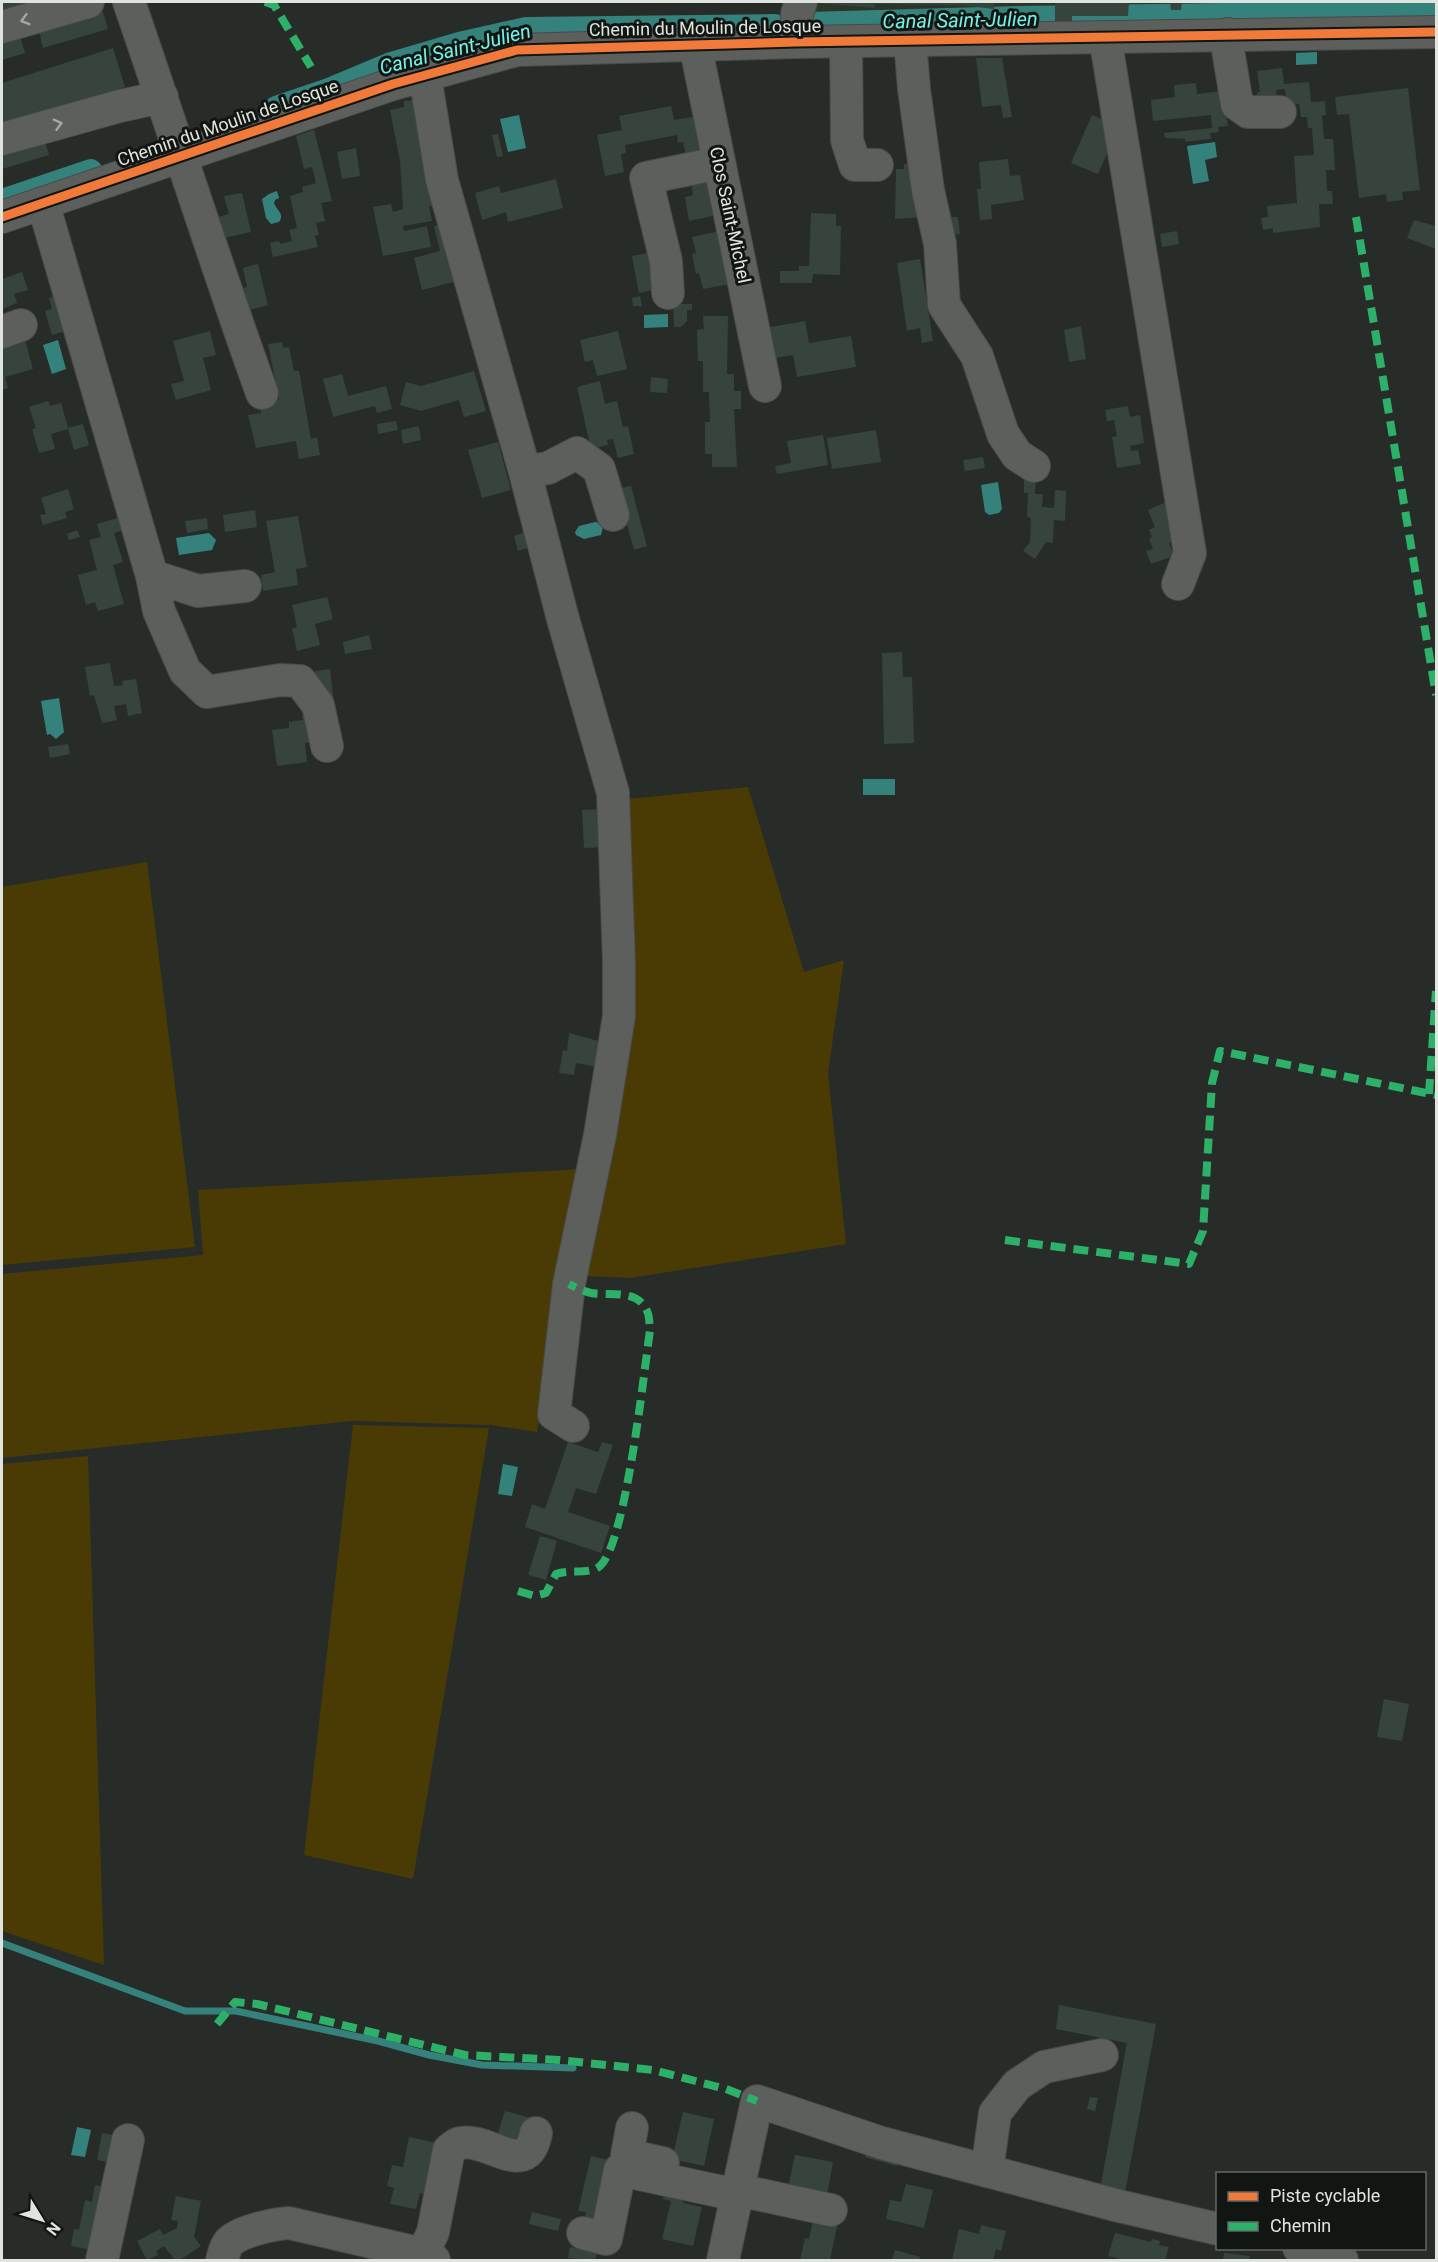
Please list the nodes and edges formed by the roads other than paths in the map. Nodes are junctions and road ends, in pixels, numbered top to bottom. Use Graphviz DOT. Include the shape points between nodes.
graph roads {
  1 [pos="88,2"];
  2 [pos="129,2"];
  3 [pos="798,19"];
  4 [pos="2,27"];
  5 [pos="1437,32"];
  6 [pos="1228,34"];
  7 [pos="1105,37"];
  8 [pos="910,40"];
  9 [pos="846,42"];
  10 [pos="695,44"];
  11 [pos="425,76"];
  12 [pos="162,97"];
  13 [pos="1280,112"];
  14 [pos="2,139"];
  15 [pos="178,146"];
  16 [pos="719,163"];
  17 [pos="877,165"];
  18 [pos="43,203"];
  19 [pos="2,217"];
  20 [pos="668,293"];
  21 [pos="765,386"];
  22 [pos="261,393"];
  23 [pos="1034,466"];
  24 [pos="525,472"];
  25 [pos="613,515"];
  26 [pos="152,576"];
  27 [pos="1178,584"];
  28 [pos="245,586"];
  29 [pos="327,746"];
  30 [pos="573,1426"];
  31 [pos="1102,2055"];
  32 [pos="632,2128"];
  33 [pos="536,2133"];
  34 [pos="128,2140"];
  35 [pos="987,2171"];
  36 [pos="738,2189"];
  37 [pos="831,2210"];
  38 [pos="1216,2229"];
  39 [pos="583,2233"];
  40 [pos="1306,2250"];
  41 [pos="429,2257"];
  42 [pos="102,2260"];
  43 [pos="222,2260"];
  44 [pos="723,2260"];
  45 [pos="1342,2260"];
  1 -- 4 [label="street, one-way"];
  2 -- 12 [label="street"];
  3 -- 9 [label="street, Chemin du Moulin de Losque"];
  3 -- 10 [label="street, Chemin du Moulin de Losque"];
  5 -- 6 [label="street, Chemin du Moulin de Losque"];
  6 -- 7 [label="street, Chemin du Moulin de Losque"];
  6 -- 13 [label="street" via="1237,104 1248,112"];
  7 -- 8 [label="street, Chemin du Moulin de Losque"];
  7 -- 27 [label="street" via="1190,553"];
  8 -- 9 [label="street, Chemin du Moulin de Losque"];
  8 -- 23 [label="street" via="928,190 940,244 944,305 977,356 1003,434 1017,455"];
  9 -- 17 [label="street" via="847,140 855,165"];
  10 -- 11 [label="street, Chemin du Moulin de Losque" via="517,50"];
  10 -- 16 [label="street, Clos Saint-Michel"];
  11 -- 15 [label="street, Chemin du Moulin de Losque"];
  11 -- 24 [label="street" via="442,180"];
  14 -- 12 [label="street, one-way"];
  12 -- 15 [label="street"];
  15 -- 18 [label="street, Chemin du Moulin de Losque"];
  15 -- 22 [label="street"];
  16 -- 20 [label="street" via="646,178 666,261"];
  16 -- 21 [label="street, Clos Saint-Michel"];
  18 -- 19 [label="street, Chemin du Moulin de Losque"];
  18 -- 26 [label="street"];
  24 -- 25 [label="street" via="549,468 577,453 598,469"];
  24 -- 30 [label="street" via="614,793 619,1016 600,1135 569,1284 554,1414"];
  26 -- 28 [label="street" via="198,591"];
  26 -- 29 [label="street" via="159,611 185,671 207,692 280,680 300,681 318,705"];
  31 -- 35 [label="street" via="1044,2067 1017,2085 994,2113"];
  32 -- 36 [label="street" via="627,2154"];
  33 -- 41 [label="street" via="533,2146 524,2155 512,2156 476,2143 460,2143 449,2150"];
  34 -- 42 [label="street"];
  35 -- 36 [label="street" via="882,2143 757,2101"];
  35 -- 38 [label="street"];
  36 -- 37 [label="street"];
  36 -- 39 [label="street" via="620,2169 606,2239"];
  36 -- 44 [label="street"];
  40 -- 45 [label="street"];
  41 -- 43 [label="street" via="289,2223 272,2224 232,2240"];
}
